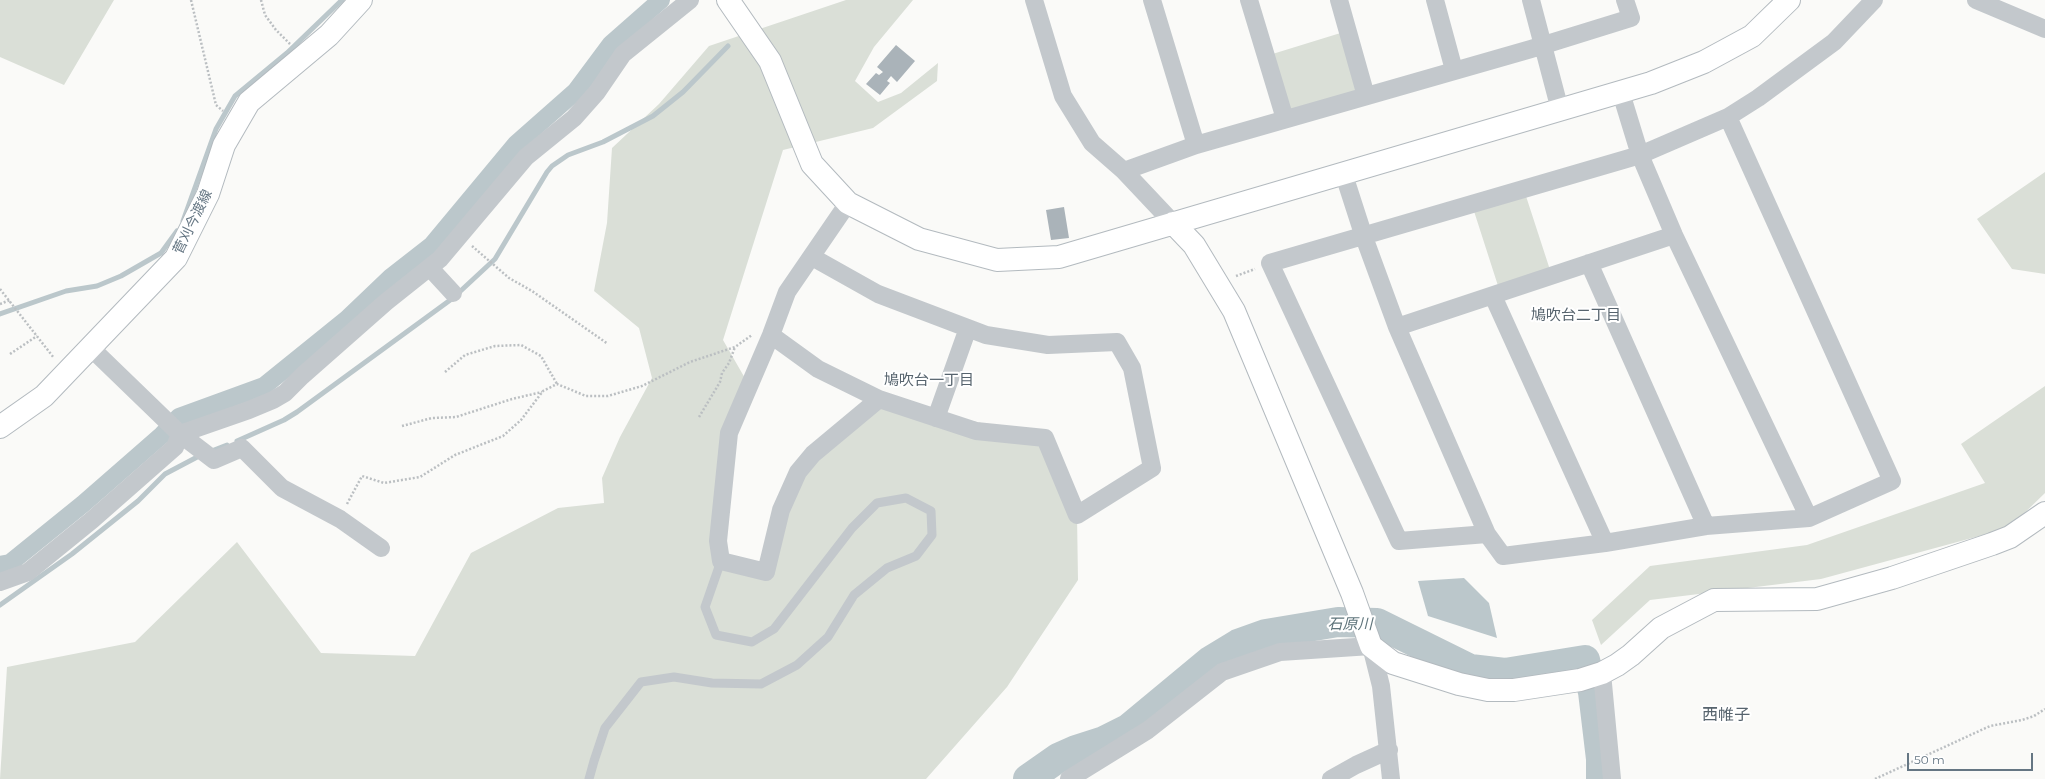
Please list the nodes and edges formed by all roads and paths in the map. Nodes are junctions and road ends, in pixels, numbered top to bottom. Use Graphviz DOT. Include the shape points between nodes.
graph roads {
  1 [pos="191,0"];
  2 [pos="261,0"];
  3 [pos="361,0"];
  4 [pos="728,0"];
  5 [pos="1034,0"];
  6 [pos="1152,0"];
  7 [pos="1249,0"];
  8 [pos="1339,0"];
  9 [pos="1435,0"];
  10 [pos="1531,0"];
  11 [pos="1626,0"];
  12 [pos="1789,0"];
  13 [pos="1874,0"];
  14 [pos="687,1"];
  15 [pos="1988,2"];
  16 [pos="2045,29"];
  17 [pos="286,39"];
  18 [pos="1544,44"];
  19 [pos="1454,70"];
  20 [pos="1621,93"];
  21 [pos="1366,96"];
  22 [pos="219,108"];
  23 [pos="1560,110"];
  24 [pos="1728,117"];
  25 [pos="1285,119"];
  26 [pos="1196,145"];
  27 [pos="1640,155"];
  28 [pos="1124,171"];
  29 [pos="1344,175"];
  30 [pos="848,203"];
  31 [pos="1173,223"];
  32 [pos="1674,235"];
  33 [pos="1364,237"];
  34 [pos="485,257"];
  35 [pos="812,257"];
  36 [pos="1270,263"];
  37 [pos="1588,263"];
  38 [pos="430,268"];
  39 [pos="1218,283"];
  40 [pos="0,289"];
  41 [pos="453,293"];
  42 [pos="1493,296"];
  43 [pos="10,300"];
  44 [pos="0,304"];
  45 [pos="1397,327"];
  46 [pos="968,328"];
  47 [pos="771,335"];
  48 [pos="36,336"];
  49 [pos="608,344"];
  50 [pos="736,346"];
  51 [pos="90,347"];
  52 [pos="10,354"];
  53 [pos="445,372"];
  54 [pos="65,373"];
  55 [pos="557,384"];
  56 [pos="543,392"];
  57 [pos="880,399"];
  58 [pos="699,417"];
  59 [pos="936,418"];
  60 [pos="402,426"];
  61 [pos="0,427"];
  62 [pos="180,434"];
  63 [pos="2045,513"];
  64 [pos="1809,518"];
  65 [pos="340,519"];
  66 [pos="1706,526"];
  67 [pos="1488,534"];
  68 [pos="1605,543"];
  69 [pos="381,548"];
  70 [pos="721,561"];
  71 [pos="0,582"];
  72 [pos="1371,646"];
  73 [pos="1602,673"];
  74 [pos="2045,709"];
  75 [pos="1389,750"];
  76 [pos="589,779"];
  77 [pos="1069,779"];
  78 [pos="1331,779"];
  79 [pos="1391,779"];
  80 [pos="1612,779"];
  81 [pos="1875,779"];
  1 -- 22 [label="path"];
  2 -- 17 [label="path" via="265,15"];
  3 -- 51 [label="street, 菅刈今渡線" via="329,35 249,102 224,145 208,194 176,258"];
  4 -- 30 [label="street" via="770,61 812,164"];
  5 -- 28 [label="street" via="1063,96 1092,143"];
  6 -- 26 [label="street"];
  7 -- 25 [label="street"];
  8 -- 21 [label="street"];
  9 -- 19 [label="street"];
  10 -- 18 [label="street"];
  11 -- 18 [label="street" via="1631,18"];
  12 -- 20 [label="street" via="1752,36 1704,62"];
  13 -- 24 [label="street" via="1834,42"];
  14 -- 38 [label="street" via="623,54 597,92 574,118 526,157"];
  15 -- 16 [label="street"];
  18 -- 19 [label="street"];
  18 -- 23 [label="street"];
  19 -- 21 [label="street"];
  20 -- 23 [label="street"];
  20 -- 27 [label="street"];
  21 -- 25 [label="street"];
  23 -- 29 [label="street"];
  24 -- 27 [label="street"];
  24 -- 64 [label="street" via="1892,481"];
  25 -- 26 [label="street"];
  26 -- 28 [label="street"];
  27 -- 32 [label="street"];
  27 -- 33 [label="street"];
  28 -- 31 [label="street"];
  29 -- 31 [label="street"];
  29 -- 33 [label="street"];
  30 -- 31 [label="street" via="919,239 996,260 1059,257"];
  30 -- 35 [label="street"];
  31 -- 39 [label="street" via="1194,245"];
  32 -- 37 [label="street"];
  32 -- 64 [label="street"];
  33 -- 36 [label="street"];
  33 -- 45 [label="street"];
  34 -- 49 [label="path" via="509,278"];
  35 -- 46 [label="street" via="878,294"];
  35 -- 47 [label="street" via="787,292"];
  36 -- 39 [label="path"];
  36 -- 67 [label="street" via="1399,541"];
  37 -- 42 [label="street"];
  37 -- 66 [label="street"];
  38 -- 41 [label="street"];
  38 -- 62 [label="street" via="386,302 285,393 249,410"];
  39 -- 72 [label="street" via="1234,311 1352,593"];
  40 -- 43 [label="path"];
  42 -- 45 [label="street"];
  42 -- 68 [label="street"];
  43 -- 44 [label="path"];
  43 -- 48 [label="path"];
  45 -- 67 [label="street"];
  46 -- 59 [label="street"];
  46 -- 59 [label="street" via="986,335 1048,345 1117,342 1132,368 1152,468 1077,515 1045,438 976,431"];
  47 -- 50 [label="path" via="759,330"];
  47 -- 57 [label="street" via="818,369"];
  47 -- 70 [label="street" via="729,433 718,541"];
  48 -- 52 [label="path"];
  48 -- 54 [label="path"];
  50 -- 55 [label="path" via="690,362 642,386 608,396 586,396"];
  50 -- 58 [label="path" via="720,382"];
  51 -- 54 [label="street, 菅刈今渡線"];
  51 -- 62 [label="street"];
  53 -- 55 [label="path" via="465,355 495,346 521,345 540,356"];
  54 -- 61 [label="street, 菅刈今渡線" via="44,396"];
  55 -- 56 [label="path"];
  56 -- 60 [label="path" via="456,417 432,418"];
  56 -- 65 [label="path" via="521,420 503,436 455,455 420,477 384,483 362,476"];
  57 -- 59 [label="street"];
  57 -- 70 [label="street" via="813,454 798,472 781,510 766,572"];
  62 -- 65 [label="street" via="214,460 242,448 282,488"];
  62 -- 71 [label="street" via="175,448 92,520 28,572"];
  63 -- 73 [label="street" via="2010,537 1992,544 1892,578 1817,599 1714,600 1661,628 1631,655"];
  64 -- 66 [label="street"];
  65 -- 69 [label="street"];
  66 -- 68 [label="street"];
  67 -- 68 [label="street" via="1503,556"];
  70 -- 76 [label="lane" via="705,607 716,635 752,642 774,629 852,528 877,503 906,498 931,511 932,535 916,556 886,568 854,595 828,638 797,665 760,684 712,683 674,677 641,682 605,728"];
  72 -- 73 [label="street" via="1393,663 1459,684 1488,690 1514,690 1580,680"];
  72 -- 75 [label="street" via="1381,686"];
  72 -- 77 [label="street" via="1280,652 1222,672 1148,730"];
  73 -- 80 [label="street"];
  74 -- 81 [label="path" via="2022,720 1990,726"];
  75 -- 78 [label="street"];
  75 -- 79 [label="street"];
}
